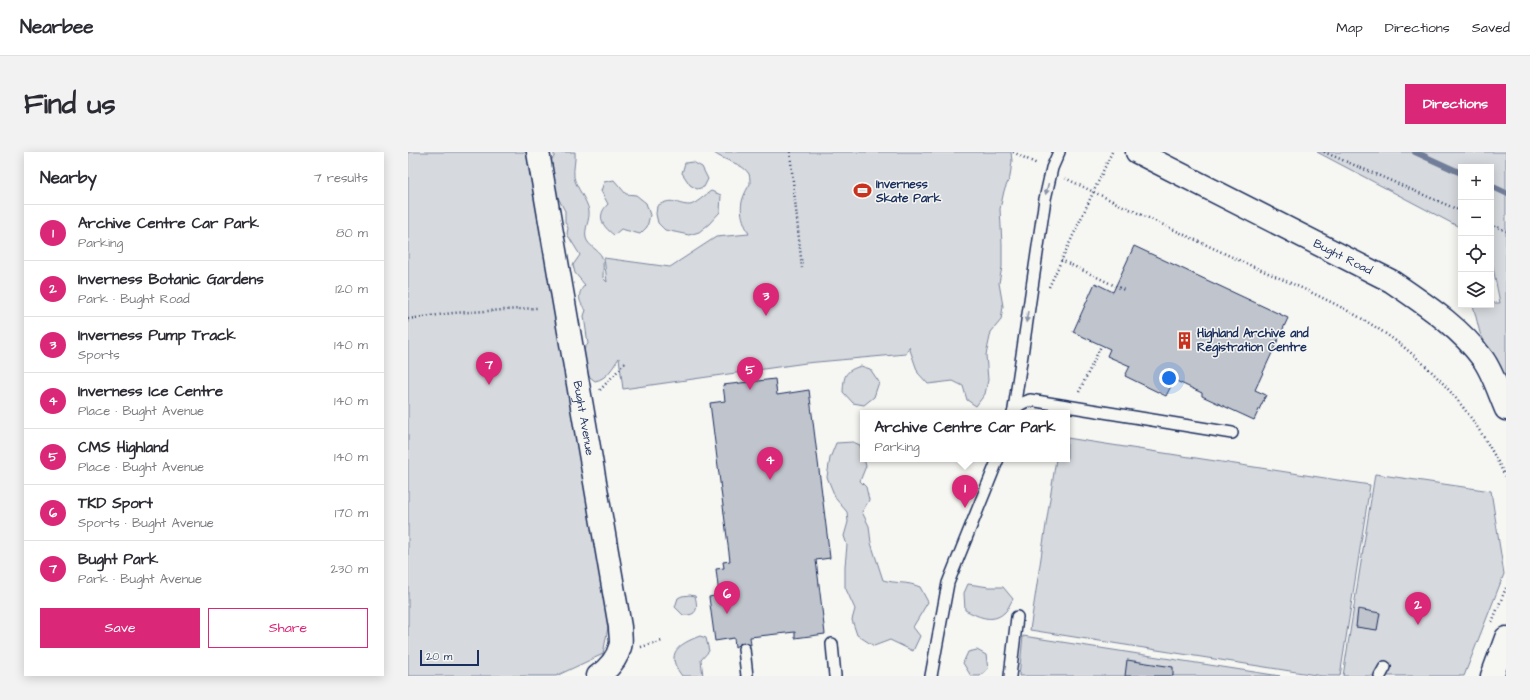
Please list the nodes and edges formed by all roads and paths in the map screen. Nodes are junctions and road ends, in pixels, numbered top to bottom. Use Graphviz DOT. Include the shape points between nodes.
graph roads {
  1 [pos="538,152"];
  2 [pos="790,152"];
  3 [pos="1014,152"];
  4 [pos="1059,152"];
  5 [pos="1112,152"];
  6 [pos="1137,152"];
  7 [pos="1324,152"];
  8 [pos="1044,168"];
  9 [pos="1058,175"];
  10 [pos="1093,192"];
  11 [pos="1458,210"];
  12 [pos="1494,225"];
  13 [pos="1506,231"];
  14 [pos="1061,260"];
  15 [pos="802,268"];
  16 [pos="1124,290"];
  17 [pos="1046,293"];
  18 [pos="537,308"];
  19 [pos="408,319"];
  20 [pos="1101,346"];
  21 [pos="625,363"];
  22 [pos="598,393"];
  23 [pos="1072,407"];
  24 [pos="1506,409"];
  25 [pos="1014,410"];
  26 [pos="1015,410"];
  27 [pos="1232,433"];
  28 [pos="997,462"];
  29 [pos="1506,478"];
  30 [pos="1017,617"];
  31 [pos="1506,638"];
  32 [pos="832,644"];
  33 [pos="744,649"];
  34 [pos="598,676"];
  35 [pos="746,676"];
  36 [pos="835,676"];
  37 [pos="932,676"];
  38 [pos="1010,676"];
  39 [pos="1492,676"];
  1 -- 34 [label="street, Bught Avenue" via="620,627 621,647 606,671"];
  2 -- 15 [label="path"];
  3 -- 8 [label="path"];
  4 -- 25 [label="lane, one-way" via="1052,168 1045,199"];
  5 -- 10 [label="path"];
  6 -- 24 [label="street, Bught Road" via="1391,282 1429,306 1455,328 1483,359"];
  7 -- 11 [label="path"];
  9 -- 10 [label="path"];
  10 -- 14 [label="path"];
  10 -- 29 [label="path" via="1356,315 1383,332 1415,356 1462,404 1484,435"];
  12 -- 13 [label="path"];
  14 -- 16 [label="path"];
  14 -- 17 [label="path"];
  18 -- 19 [label="path" via="453,313"];
  20 -- 23 [label="path"];
  21 -- 22 [label="path"];
  23 -- 26 [label="lane" via="1030,400"];
  23 -- 27 [label="lane"];
  28 -- 37 [label="lane" via="948,583"];
  30 -- 38 [label="lane"];
  31 -- 39 [label="street"];
  32 -- 36 [label="lane"];
  33 -- 35 [label="lane"];
}
